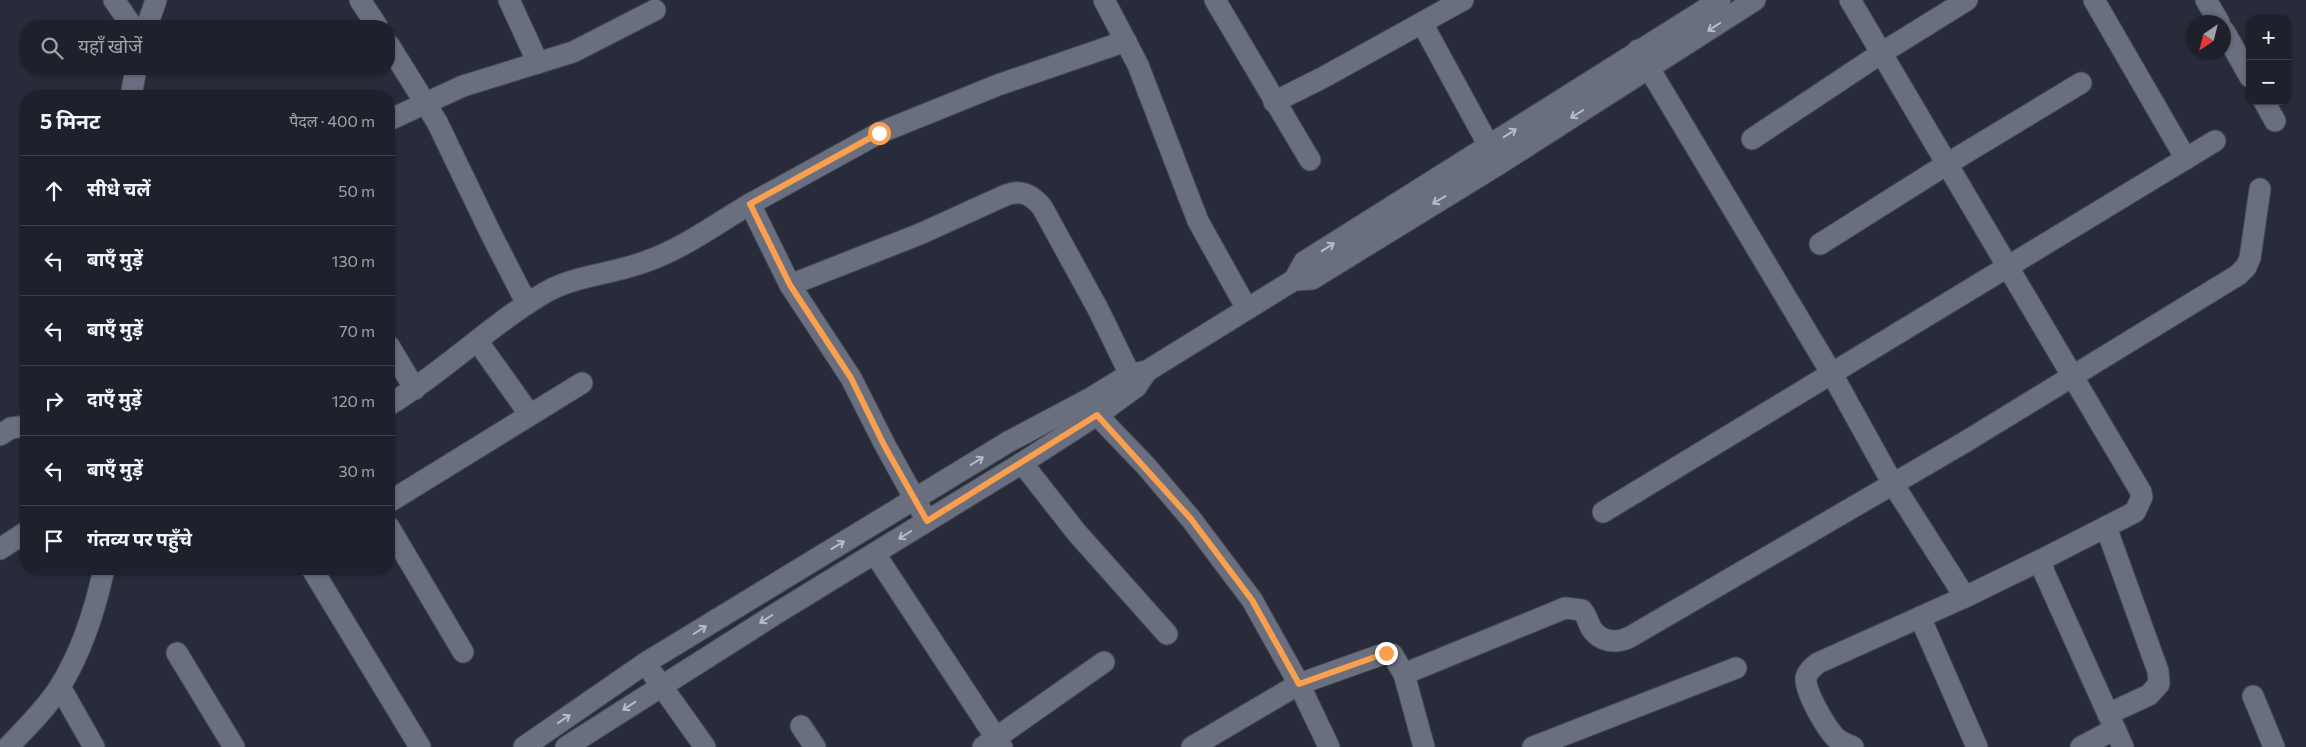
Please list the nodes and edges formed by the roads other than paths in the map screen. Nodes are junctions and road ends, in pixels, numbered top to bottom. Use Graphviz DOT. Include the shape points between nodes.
graph roads {
  1 [pos="114,0"];
  2 [pos="156,0"];
  3 [pos="360,0"];
  4 [pos="509,0"];
  5 [pos="1104,0"];
  6 [pos="1215,0"];
  7 [pos="1463,0"];
  8 [pos="1755,0"];
  9 [pos="1850,0"];
  10 [pos="1967,0"];
  11 [pos="2094,0"];
  12 [pos="2206,0"];
  13 [pos="1728,4"];
  14 [pos="655,10"];
  15 [pos="2215,15"];
  16 [pos="128,20"];
  17 [pos="148,20"];
  18 [pos="373,20"];
  19 [pos="1422,23"];
  20 [pos="1126,41"];
  21 [pos="2231,43"];
  22 [pos="1638,50"];
  23 [pos="395,54"];
  24 [pos="1880,54"];
  25 [pos="538,62"];
  26 [pos="1649,68"];
  27 [pos="2246,70"];
  28 [pos="135,75"];
  29 [pos="2081,83"];
  30 [pos="132,90"];
  31 [pos="1274,102"];
  32 [pos="427,103"];
  33 [pos="2266,105"];
  34 [pos="395,117"];
  35 [pos="2275,121"];
  36 [pos="1752,139"];
  37 [pos="2215,141"];
  38 [pos="1494,155"];
  39 [pos="2186,159"];
  40 [pos="1310,160"];
  41 [pos="1947,164"];
  42 [pos="2260,188"];
  43 [pos="750,204"];
  44 [pos="1820,244"];
  45 [pos="2009,268"];
  46 [pos="790,285"];
  47 [pos="527,304"];
  48 [pos="1246,309"];
  49 [pos="478,342"];
  50 [pos="395,356"];
  51 [pos="1832,374"];
  52 [pos="1138,377"];
  53 [pos="2074,377"];
  54 [pos="582,383"];
  55 [pos="416,389"];
  56 [pos="395,401"];
  57 [pos="530,415"];
  58 [pos="1097,415"];
  59 [pos="20,427"];
  60 [pos="0,435"];
  61 [pos="1022,463"];
  62 [pos="1893,484"];
  63 [pos="395,498"];
  64 [pos="914,499"];
  65 [pos="1603,512"];
  66 [pos="927,521"];
  67 [pos="2106,527"];
  68 [pos="20,536"];
  69 [pos="395,537"];
  70 [pos="0,549"];
  71 [pos="875,554"];
  72 [pos="2041,560"];
  73 [pos="103,575"];
  74 [pos="316,575"];
  75 [pos="1965,597"];
  76 [pos="1920,618"];
  77 [pos="1167,634"];
  78 [pos="464,652"];
  79 [pos="177,653"];
  80 [pos="647,662"];
  81 [pos="1104,662"];
  82 [pos="1736,668"];
  83 [pos="1404,674"];
  84 [pos="1299,684"];
  85 [pos="661,686"];
  86 [pos="60,687"];
  87 [pos="2253,696"];
  88 [pos="801,726"];
  89 [pos="2116,730"];
  90 [pos="994,744"];
  91 [pos="8,747"];
  92 [pos="94,747"];
  93 [pos="234,747"];
  94 [pos="420,747"];
  95 [pos="524,747"];
  96 [pos="566,747"];
  97 [pos="705,747"];
  98 [pos="815,747"];
  99 [pos="1192,747"];
  100 [pos="1329,747"];
  101 [pos="1424,747"];
  102 [pos="1533,747"];
  103 [pos="1853,747"];
  104 [pos="1976,747"];
  105 [pos="2081,747"];
  106 [pos="2274,747"];
  1 -- 16 [label="street"];
  2 -- 17 [label="street"];
  3 -- 18 [label="street"];
  4 -- 25 [label="street"];
  5 -- 20 [label="street"];
  6 -- 31 [label="street"];
  7 -- 19 [label="street"];
  8 -- 13 [label="street"];
  9 -- 24 [label="street"];
  10 -- 24 [label="street"];
  11 -- 39 [label="street"];
  12 -- 15 [label="street"];
  13 -- 22 [label="street"];
  13 -- 26 [label="street, one-way"];
  14 -- 25 [label="street" via="573,52"];
  19 -- 31 [label="street"];
  19 -- 38 [label="street"];
  20 -- 43 [label="street" via="998,86 879,133"];
  20 -- 48 [label="street" via="1198,221"];
  21 -- 27 [label="street"];
  22 -- 26 [label="street"];
  38 -- 22 [label="street, one-way"];
  23 -- 32 [label="street"];
  24 -- 36 [label="street"];
  24 -- 41 [label="street"];
  25 -- 32 [label="street" via="463,86"];
  26 -- 38 [label="street, one-way"];
  26 -- 51 [label="street"];
  28 -- 30 [label="street"];
  29 -- 41 [label="street"];
  31 -- 40 [label="street"];
  32 -- 34 [label="street"];
  32 -- 47 [label="street"];
  33 -- 35 [label="street"];
  37 -- 39 [label="street"];
  38 -- 48 [label="street" via="1312,279 1294,280"];
  39 -- 45 [label="street"];
  41 -- 44 [label="street"];
  41 -- 45 [label="street"];
  42 -- 53 [label="street" via="2246,267"];
  43 -- 46 [label="street"];
  43 -- 47 [label="street" via="661,256 568,282"];
  45 -- 51 [label="street"];
  45 -- 53 [label="street"];
  46 -- 52 [label="street" via="920,234 1006,195 1026,193 1042,207"];
  46 -- 64 [label="street" via="851,378"];
  47 -- 49 [label="street"];
  48 -- 52 [label="street"];
  49 -- 55 [label="street"];
  49 -- 57 [label="street"];
  50 -- 55 [label="street"];
  51 -- 62 [label="street"];
  51 -- 65 [label="street"];
  52 -- 58 [label="street"];
  64 -- 52 [label="street, one-way" via="1008,442"];
  53 -- 62 [label="street"];
  53 -- 67 [label="street" via="2141,492 2142,498 2135,512"];
  54 -- 57 [label="street"];
  55 -- 56 [label="street"];
  57 -- 63 [label="street"];
  58 -- 61 [label="street"];
  58 -- 84 [label="street" via="1191,519 1252,600"];
  59 -- 60 [label="street"];
  61 -- 66 [label="street"];
  61 -- 77 [label="street" via="1077,533"];
  62 -- 75 [label="street"];
  62 -- 83 [label="street" via="1622,641 1604,639 1591,627 1582,610 1565,608"];
  64 -- 66 [label="street"];
  80 -- 64 [label="street, one-way"];
  66 -- 71 [label="street, one-way"];
  67 -- 72 [label="street"];
  67 -- 89 [label="street" via="2158,671 2159,684"];
  68 -- 70 [label="street"];
  69 -- 78 [label="street"];
  71 -- 85 [label="street, one-way"];
  71 -- 90 [label="street"];
  72 -- 75 [label="street"];
  72 -- 89 [label="street"];
  73 -- 86 [label="street" via="79,650"];
  74 -- 94 [label="street"];
  75 -- 76 [label="street"];
  76 -- 103 [label="street" via="1818,663 1810,670 1806,678 1807,688 1828,728 1840,742"];
  76 -- 104 [label="street"];
  79 -- 93 [label="street"];
  80 -- 85 [label="street"];
  95 -- 80 [label="street, one-way"];
  81 -- 90 [label="street"];
  82 -- 102 [label="street"];
  83 -- 84 [label="street" via="1396,658 1386,653"];
  83 -- 101 [label="street"];
  84 -- 99 [label="street"];
  84 -- 100 [label="street"];
  85 -- 96 [label="street, one-way"];
  85 -- 97 [label="street"];
  86 -- 91 [label="street" via="40,714"];
  86 -- 92 [label="street"];
  87 -- 106 [label="street"];
  88 -- 98 [label="street"];
  89 -- 105 [label="street"];
}
